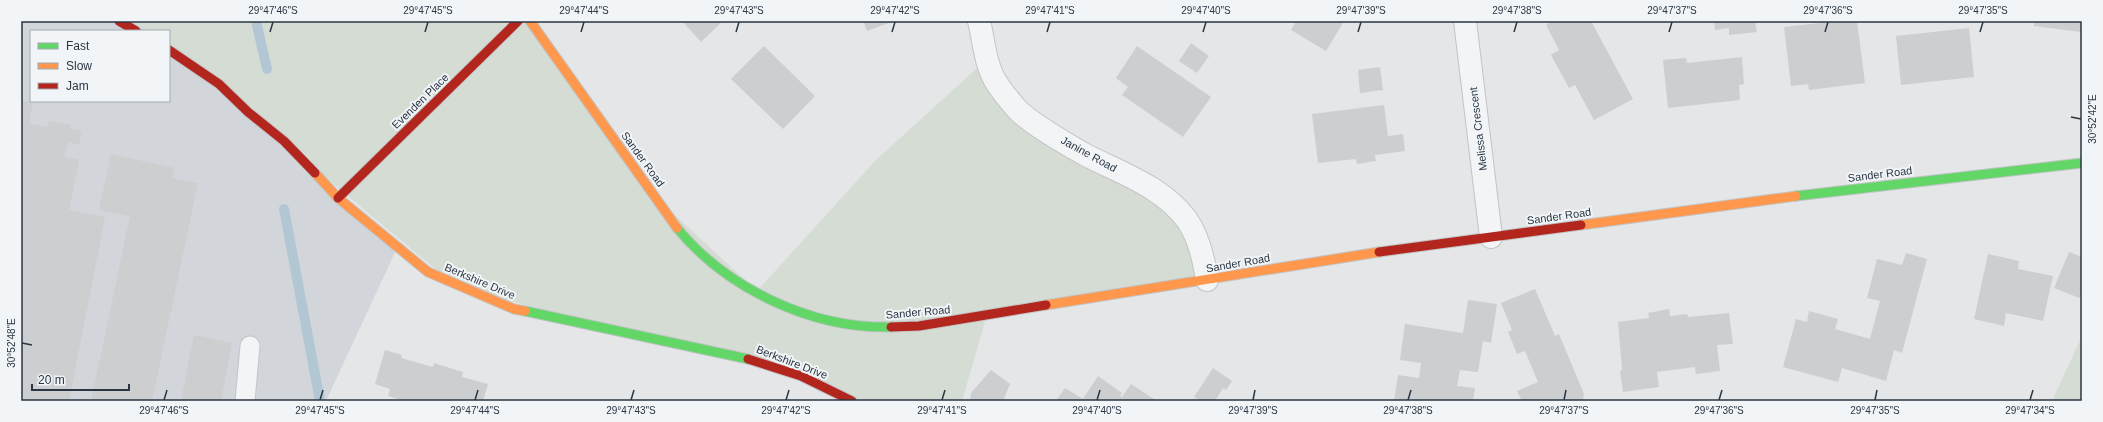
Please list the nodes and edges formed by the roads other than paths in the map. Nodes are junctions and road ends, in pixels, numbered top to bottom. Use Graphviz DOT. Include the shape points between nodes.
graph roads {
  1 [pos="119,21"];
  2 [pos="518,21"];
  3 [pos="530,21"];
  4 [pos="979,21"];
  5 [pos="1466,21"];
  6 [pos="134,30"];
  7 [pos="170,51"];
  8 [pos="2082,163"];
  9 [pos="338,198"];
  10 [pos="1491,238"];
  11 [pos="1207,280"];
  12 [pos="250,346"];
  13 [pos="244,401"];
  14 [pos="852,401"];
  1 -- 6 [label="main road"];
  2 -- 9 [label="main road, Evenden Place"];
  3 -- 11 [label="main road, Sander Road" via="678,229 722,271 807,315 866,327 919,326"];
  4 -- 11 [label="street, Janine Road" via="991,72 1017,109 1084,154 1128,175 1171,203 1188,221 1194,233 1205,264"];
  5 -- 10 [label="street, Melissa Crescent"];
  7 -- 9 [label="main road, Berkshire Drive" via="219,84 284,141"];
  8 -- 10 [label="main road, Sander Road" via="1837,191"];
  9 -- 14 [label="main road, Berkshire Drive" via="428,272 514,309 746,358 802,376"];
  10 -- 11 [label="main road, Sander Road" via="1340,257"];
  12 -- 13 [label="lane"];
}
